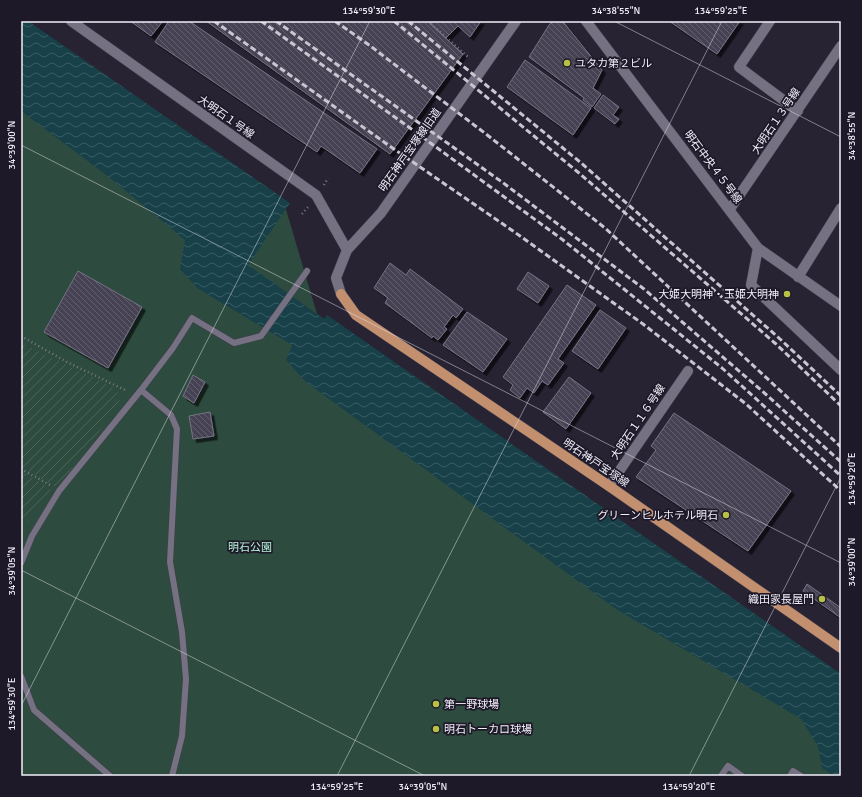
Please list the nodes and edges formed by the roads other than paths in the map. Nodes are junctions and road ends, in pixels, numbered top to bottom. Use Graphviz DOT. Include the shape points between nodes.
graph roads {
  1 [pos="71,21"];
  2 [pos="516,21"];
  3 [pos="586,21"];
  4 [pos="770,21"];
  5 [pos="841,46"];
  6 [pos="798,111"];
  7 [pos="841,208"];
  8 [pos="730,209"];
  9 [pos="758,248"];
  10 [pos="347,250"];
  11 [pos="307,271"];
  12 [pos="798,277"];
  13 [pos="341,294"];
  14 [pos="841,306"];
  15 [pos="841,370"];
  16 [pos="688,371"];
  17 [pos="138,393"];
  18 [pos="609,486"];
  19 [pos="21,563"];
  20 [pos="841,648"];
  21 [pos="21,676"];
  22 [pos="110,776"];
  23 [pos="172,776"];
  24 [pos="721,776"];
  25 [pos="742,776"];
  26 [pos="790,776"];
  27 [pos="801,776"];
  1 -- 10 [label="street, 大明石１号線" via="316,195"];
  2 -- 10 [label="street, 明石神戸宝塚線旧道" via="381,212"];
  3 -- 8 [label="street, 明石中央４５号線"];
  4 -- 6 [label="street" via="739,67"];
  5 -- 6 [label="street, 大明石１３号線"];
  6 -- 8 [label="street, 大明石１３号線"];
  7 -- 12 [label="street"];
  8 -- 9 [label="street, 明石中央４５号線"];
  9 -- 12 [label="street, 明石中央４５号線"];
  9 -- 15 [label="street" via="752,286"];
  10 -- 13 [label="street, 明石神戸宝塚線旧道" via="336,278"];
  11 -- 17 [label="lane" via="261,336 234,343 192,318 173,348"];
  12 -- 14 [label="street, 明石中央４５号線"];
  13 -- 18 [label="main road, 明石神戸宝塚線" via="356,315"];
  16 -- 18 [label="street, 大明石１１６号線"];
  17 -- 19 [label="lane" via="59,491 32,536"];
  17 -- 23 [label="lane" via="171,415 177,429 170,562 182,632 186,679 182,736"];
  18 -- 20 [label="main road, 明石神戸宝塚線"];
  21 -- 22 [label="lane" via="34,710"];
  24 -- 25 [label="lane" via="728,766"];
  26 -- 27 [label="lane" via="793,771"];
}
